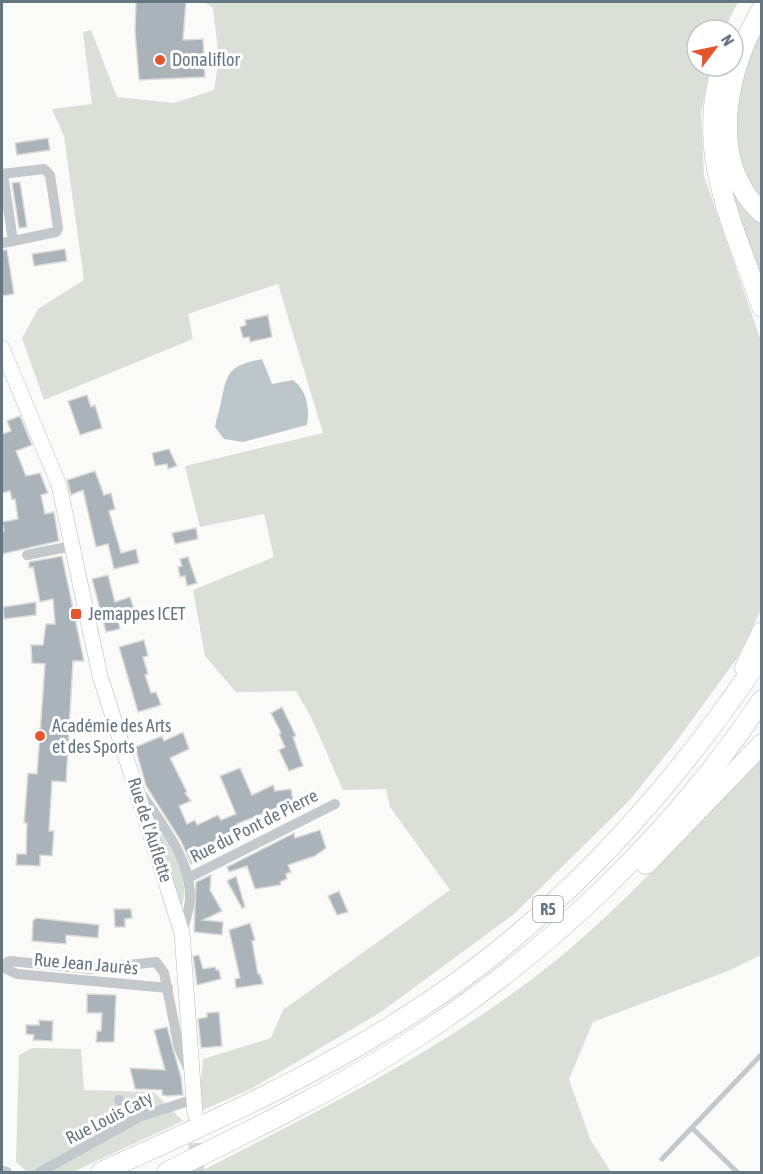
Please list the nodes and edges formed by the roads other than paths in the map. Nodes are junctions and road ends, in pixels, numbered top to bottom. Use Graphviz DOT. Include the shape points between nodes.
graph roads {
  1 [pos="751,2"];
  2 [pos="762,9"];
  3 [pos="742,18"];
  4 [pos="719,78"];
  5 [pos="2,174"];
  6 [pos="762,213"];
  7 [pos="13,241"];
  8 [pos="2,243"];
  9 [pos="762,307"];
  10 [pos="2,348"];
  11 [pos="72,546"];
  12 [pos="27,555"];
  13 [pos="762,632"];
  14 [pos="762,655"];
  15 [pos="741,687"];
  16 [pos="762,700"];
  17 [pos="762,744"];
  18 [pos="137,787"];
  19 [pos="335,804"];
  20 [pos="188,878"];
  21 [pos="182,933"];
  22 [pos="2,966"];
  23 [pos="168,988"];
  24 [pos="461,1007"];
  25 [pos="762,1054"];
  26 [pos="192,1076"];
  27 [pos="119,1100"];
  28 [pos="195,1107"];
  29 [pos="160,1109"];
  30 [pos="692,1128"];
  31 [pos="662,1159"];
  32 [pos="2,1171"];
  33 [pos="7,1173"];
  34 [pos="40,1173"];
  35 [pos="102,1173"];
  36 [pos="167,1173"];
  37 [pos="737,1173"];
  1 -- 3 [label="highway"];
  2 -- 6 [label="highway" via="731,80 726,117 729,154 736,173 746,195"];
  4 -- 9 [label="highway" via="711,116 714,161 730,222"];
  5 -- 7 [label="street"];
  5 -- 7 [label="street" via="44,169 50,176 56,232"];
  7 -- 8 [label="street"];
  10 -- 11 [label="street, Rue de l'Auflette" via="59,485"];
  11 -- 12 [label="street"];
  11 -- 18 [label="street, Rue de l'Auflette" via="100,676"];
  13 -- 15 [label="highway" via="747,658"];
  14 -- 15 [label="highway, R5"];
  15 -- 35 [label="highway, R5" via="674,778 628,830 577,882 491,956 402,1019 315,1070"];
  16 -- 24 [label="highway, R5" via="645,847 552,936"];
  17 -- 24 [label="highway" via="580,926"];
  18 -- 20 [label="street" via="180,857"];
  18 -- 21 [label="street, Rue de l'Auflette"];
  19 -- 20 [label="street, Rue du Pont de Pierre"];
  20 -- 21 [label="street" via="190,901"];
  21 -- 26 [label="street, Rue de l'Auflette"];
  22 -- 23 [label="street, Rue Jean Jaurès" via="17,974"];
  22 -- 23 [label="street, Rue Jean Jaurès" via="10,962 90,969 156,962"];
  23 -- 26 [label="street, Rue Jean Jaurès" via="179,1048"];
  24 -- 36 [label="highway, R5" via="365,1069"];
  25 -- 30 [label="lane"];
  26 -- 28 [label="street, Rue de l'Auflette"];
  27 -- 29 [label="street" via="132,1110"];
  28 -- 29 [label="street, Rue Louis Caty"];
  29 -- 34 [label="street, Rue Louis Caty"];
  30 -- 31 [label="lane"];
  30 -- 37 [label="lane"];
  32 -- 33 [label="street"];
}
